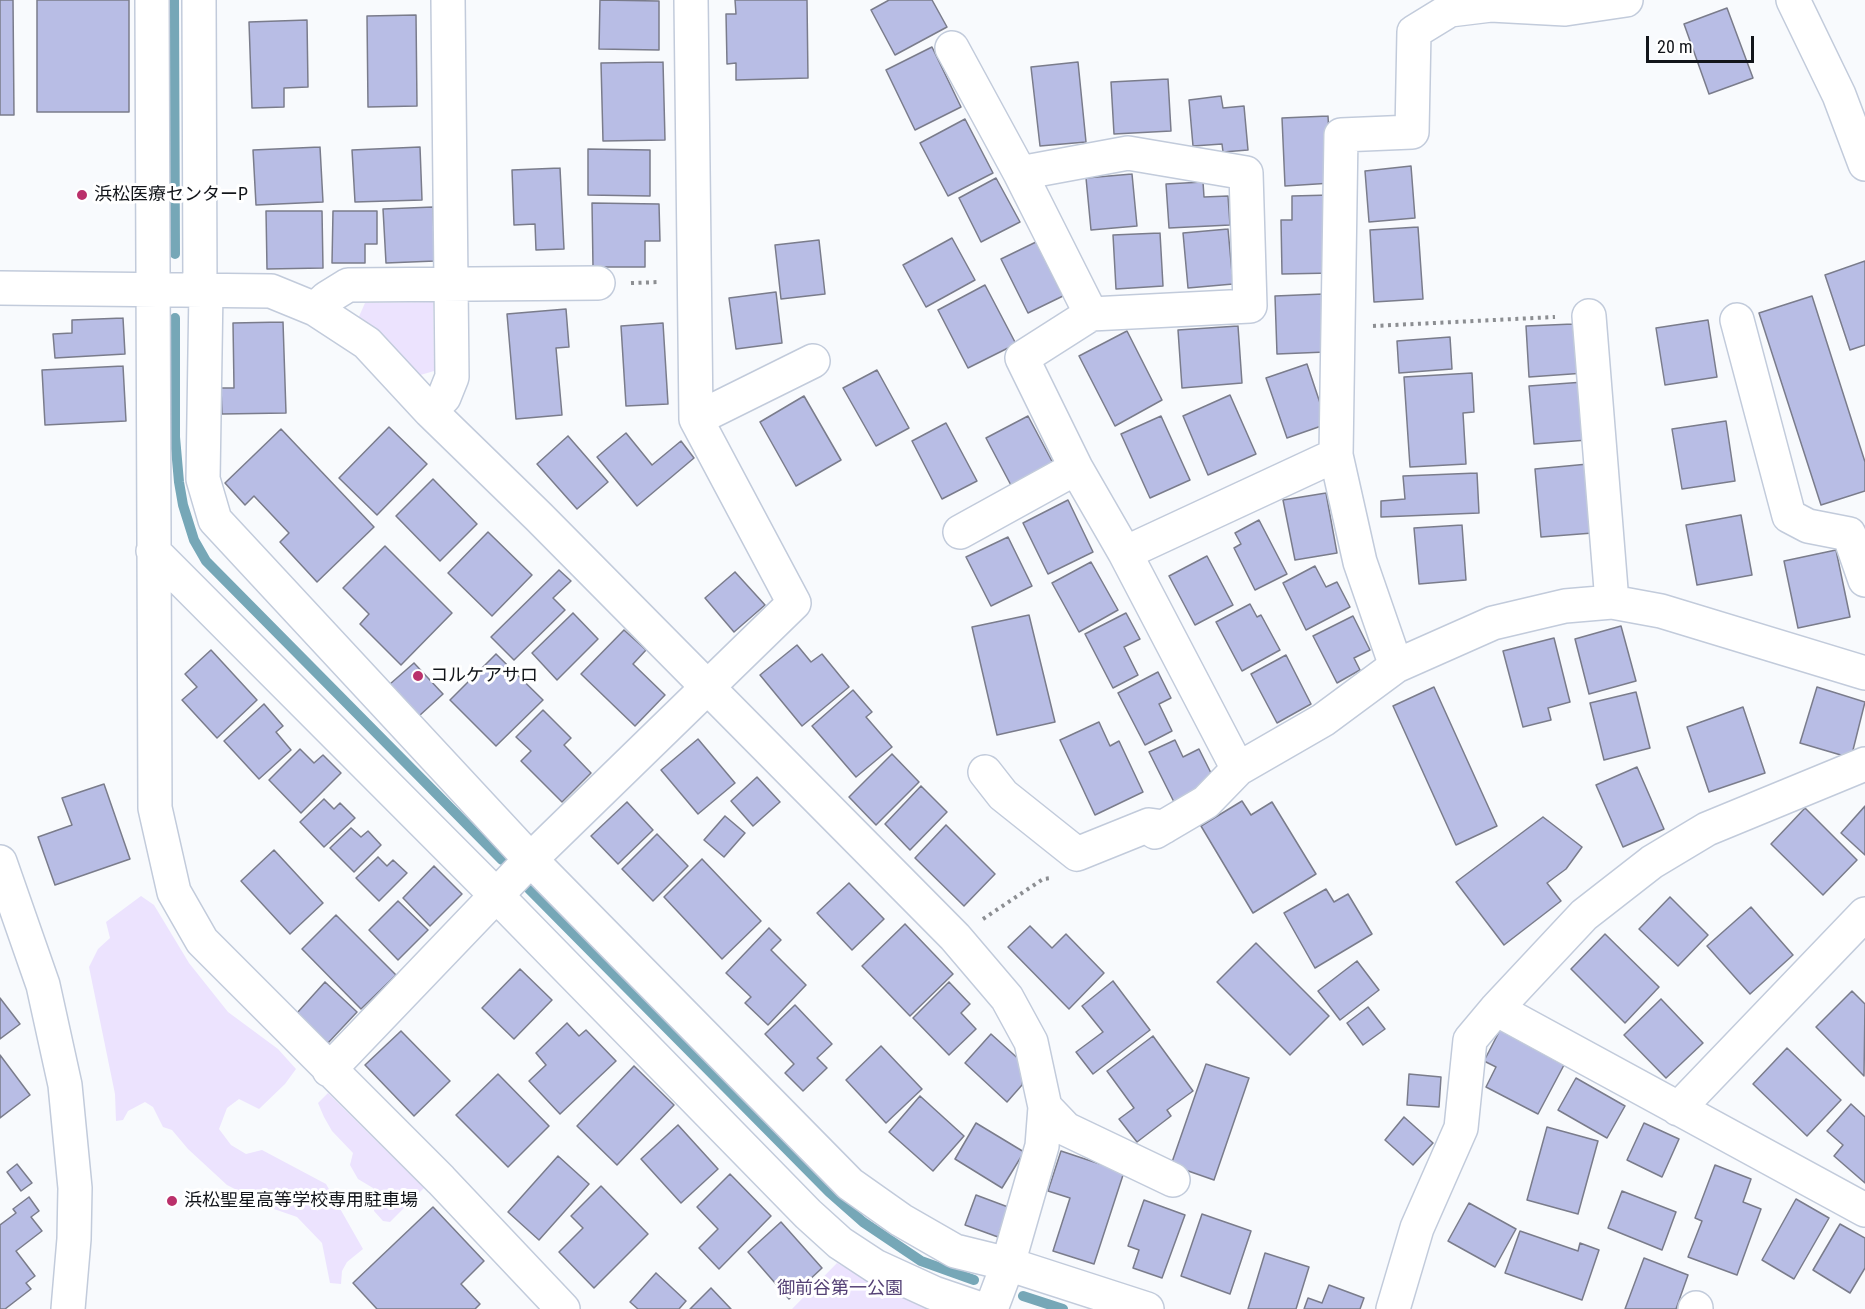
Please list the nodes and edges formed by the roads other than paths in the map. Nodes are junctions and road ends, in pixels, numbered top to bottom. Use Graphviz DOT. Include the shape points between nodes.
graph roads {
  1 [pos="152,0"];
  2 [pos="199,0"];
  3 [pos="448,0"];
  4 [pos="691,0"];
  5 [pos="1626,0"];
  6 [pos="1793,0"];
  7 [pos="952,48"];
  8 [pos="1858,123"];
  9 [pos="1865,164"];
  10 [pos="1020,173"];
  11 [pos="598,283"];
  12 [pos="450,285"];
  13 [pos="0,288"];
  14 [pos="203,289"];
  15 [pos="152,290"];
  16 [pos="315,309"];
  17 [pos="1091,314"];
  18 [pos="1588,316"];
  19 [pos="1737,320"];
  20 [pos="813,361"];
  21 [pos="430,411"];
  22 [pos="696,418"];
  23 [pos="1336,455"];
  24 [pos="1076,468"];
  25 [pos="960,532"];
  26 [pos="153,551"];
  27 [pos="1125,553"];
  28 [pos="1865,580"];
  29 [pos="1612,602"];
  30 [pos="1396,666"];
  31 [pos="1865,673"];
  32 [pos="707,686"];
  33 [pos="1865,764"];
  34 [pos="1238,769"];
  35 [pos="985,772"];
  36 [pos="530,859"];
  37 [pos="0,862"];
  38 [pos="496,895"];
  39 [pos="1865,914"];
  40 [pos="1496,1009"];
  41 [pos="329,1070"];
  42 [pos="1045,1107"];
  43 [pos="1678,1109"];
  44 [pos="1173,1180"];
  45 [pos="1865,1210"];
  46 [pos="1008,1264"];
  47 [pos="68,1309"];
  48 [pos="563,1309"];
  49 [pos="981,1309"];
  50 [pos="991,1309"];
  51 [pos="1148,1309"];
  52 [pos="1393,1309"];
  1 -- 15 [label="street"];
  2 -- 14 [label="street"];
  3 -- 12 [label="street"];
  4 -- 22 [label="street"];
  5 -- 23 [label="street" via="1565,9 1491,5 1450,10 1414,32 1412,132 1341,135"];
  6 -- 8 [label="street" via="1839,95"];
  7 -- 10 [label="street"];
  8 -- 9 [label="street"];
  10 -- 17 [label="street"];
  10 -- 17 [label="street" via="1128,153 1246,173 1250,306"];
  11 -- 12 [label="street"];
  12 -- 16 [label="street" via="348,285"];
  12 -- 21 [label="street" via="452,377 444,397"];
  13 -- 15 [label="street"];
  14 -- 15 [label="street"];
  14 -- 16 [label="street" via="271,291"];
  14 -- 36 [label="street" via="203,479 215,520"];
  15 -- 26 [label="street"];
  16 -- 21 [label="street" via="368,343"];
  17 -- 24 [label="street" via="1023,358"];
  18 -- 29 [label="street"];
  19 -- 28 [label="street" via="1789,516 1808,526 1849,534"];
  20 -- 22 [label="street"];
  21 -- 32 [label="street"];
  22 -- 32 [label="street" via="794,603"];
  23 -- 27 [label="street"];
  23 -- 30 [label="street" via="1360,562"];
  24 -- 25 [label="street"];
  24 -- 27 [label="street"];
  26 -- 38 [label="street"];
  26 -- 41 [label="street" via="155,808 174,892 202,941"];
  27 -- 34 [label="street"];
  29 -- 30 [label="street" via="1564,606 1493,623"];
  29 -- 31 [label="street" via="1661,611"];
  30 -- 34 [label="street" via="1323,720"];
  32 -- 36 [label="street"];
  32 -- 42 [label="street" via="955,937 1007,998 1031,1042"];
  33 -- 40 [label="street" via="1707,829 1653,862 1584,915"];
  34 -- 35 [label="street" via="1206,802 1160,830 1149,825 1077,854 1003,795"];
  36 -- 38 [label="street"];
  36 -- 46 [label="street" via="850,1184 947,1247"];
  37 -- 47 [label="street" via="43,985 65,1085 75,1188"];
  38 -- 41 [label="street"];
  38 -- 49 [label="street" via="840,1243 875,1266"];
  39 -- 43 [label="street"];
  40 -- 43 [label="street"];
  40 -- 52 [label="street" via="1470,1040 1461,1128 1417,1228"];
  41 -- 48 [label="street" via="441,1180"];
  42 -- 44 [label="street" via="1066,1129"];
  42 -- 46 [label="street" via="1042,1146"];
  43 -- 45 [label="street"];
  46 -- 50 [label="street"];
  46 -- 51 [label="street"];
}
